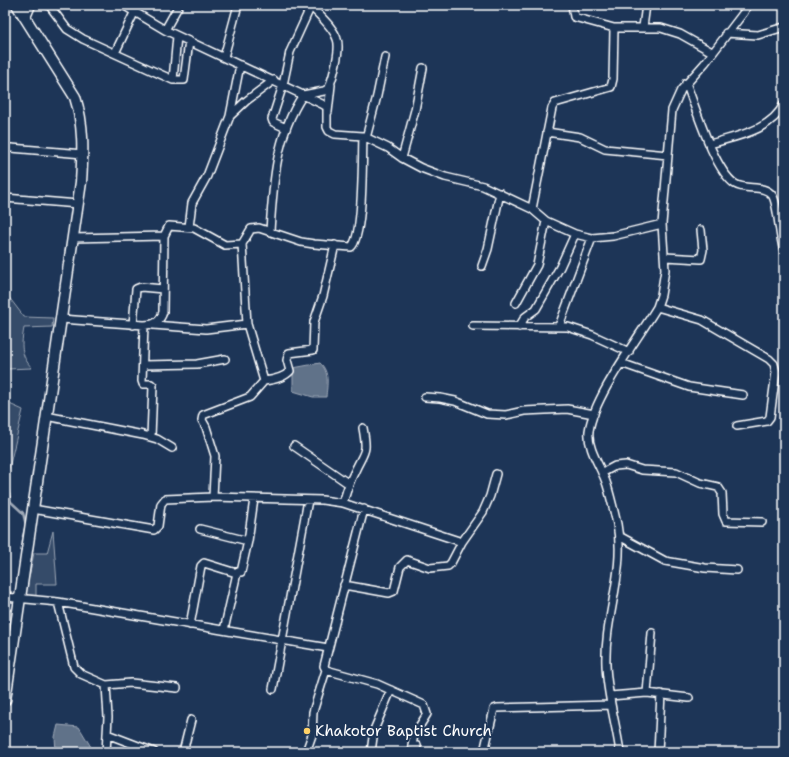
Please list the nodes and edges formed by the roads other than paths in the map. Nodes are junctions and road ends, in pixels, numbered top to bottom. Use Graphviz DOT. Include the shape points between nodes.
graph roads {
  1 [pos="17,5"];
  2 [pos="30,5"];
  3 [pos="49,5"];
  4 [pos="124,5"];
  5 [pos="179,5"];
  6 [pos="238,5"];
  7 [pos="572,5"];
  8 [pos="646,5"];
  9 [pos="747,5"];
  10 [pos="310,6"];
  11 [pos="134,13"];
  12 [pos="25,17"];
  13 [pos="643,27"];
  14 [pos="784,27"];
  15 [pos="614,28"];
  16 [pos="165,30"];
  17 [pos="726,33"];
  18 [pos="177,36"];
  19 [pos="189,41"];
  20 [pos="712,52"];
  21 [pos="115,53"];
  22 [pos="224,57"];
  23 [pos="385,57"];
  24 [pos="240,65"];
  25 [pos="422,68"];
  26 [pos="173,80"];
  27 [pos="274,80"];
  28 [pos="332,80"];
  29 [pos="686,83"];
  30 [pos="283,85"];
  31 [pos="303,95"];
  32 [pos="784,104"];
  33 [pos="328,112"];
  34 [pos="230,116"];
  35 [pos="286,128"];
  36 [pos="547,132"];
  37 [pos="364,137"];
  38 [pos="710,144"];
  39 [pos="11,148"];
  40 [pos="83,154"];
  41 [pos="668,155"];
  42 [pos="402,158"];
  43 [pos="500,194"];
  44 [pos="5,198"];
  45 [pos="78,204"];
  46 [pos="532,209"];
  47 [pos="546,221"];
  48 [pos="662,224"];
  49 [pos="189,227"];
  50 [pos="700,230"];
  51 [pos="270,231"];
  52 [pos="575,234"];
  53 [pos="164,236"];
  54 [pos="73,238"];
  55 [pos="592,238"];
  56 [pos="242,244"];
  57 [pos="335,245"];
  58 [pos="784,251"];
  59 [pos="665,257"];
  60 [pos="482,266"];
  61 [pos="163,289"];
  62 [pos="516,303"];
  63 [pos="657,307"];
  64 [pos="61,319"];
  65 [pos="247,324"];
  66 [pos="133,325"];
  67 [pos="144,325"];
  68 [pos="153,325"];
  69 [pos="473,326"];
  70 [pos="559,326"];
  71 [pos="519,327"];
  72 [pos="629,352"];
  73 [pos="225,359"];
  74 [pos="621,363"];
  75 [pos="143,365"];
  76 [pos="264,381"];
  77 [pos="743,394"];
  78 [pos="425,398"];
  79 [pos="594,414"];
  80 [pos="46,416"];
  81 [pos="737,426"];
  82 [pos="363,428"];
  83 [pos="151,437"];
  84 [pos="294,446"];
  85 [pos="172,448"];
  86 [pos="602,473"];
  87 [pos="496,474"];
  88 [pos="349,484"];
  89 [pos="213,497"];
  90 [pos="254,499"];
  91 [pos="308,500"];
  92 [pos="343,503"];
  93 [pos="33,510"];
  94 [pos="364,510"];
  95 [pos="762,522"];
  96 [pos="200,529"];
  97 [pos="619,536"];
  98 [pos="248,541"];
  99 [pos="462,542"];
  100 [pos="737,570"];
  101 [pos="237,574"];
  102 [pos="344,586"];
  103 [pos="5,597"];
  104 [pos="19,600"];
  105 [pos="58,602"];
  106 [pos="190,625"];
  107 [pos="224,630"];
  108 [pos="652,633"];
  109 [pos="280,640"];
  110 [pos="328,648"];
  111 [pos="326,670"];
  112 [pos="106,685"];
  113 [pos="177,688"];
  114 [pos="273,689"];
  115 [pos="391,690"];
  116 [pos="647,693"];
  117 [pos="661,694"];
  118 [pos="610,696"];
  119 [pos="689,698"];
  120 [pos="5,700"];
  121 [pos="611,705"];
  122 [pos="191,720"];
  123 [pos="107,734"];
  124 [pos="106,752"];
  125 [pos="154,752"];
  126 [pos="183,752"];
  127 [pos="306,752"];
  128 [pos="371,752"];
  129 [pos="415,752"];
  130 [pos="484,752"];
  131 [pos="620,752"];
  132 [pos="658,752"];
  1 -- 12 [label="street"];
  2 -- 12 [label="street"];
  3 -- 21 [label="street" via="67,29"];
  4 -- 11 [label="street"];
  5 -- 16 [label="street"];
  6 -- 22 [label="street"];
  7 -- 15 [label="street" via="574,17"];
  8 -- 13 [label="street"];
  9 -- 17 [label="street"];
  10 -- 28 [label="street" via="337,38"];
  10 -- 30 [label="street" via="290,52"];
  11 -- 16 [label="street"];
  11 -- 21 [label="street"];
  12 -- 40 [label="street" via="75,97 80,113"];
  13 -- 15 [label="street"];
  13 -- 20 [label="street" via="661,28 680,34"];
  14 -- 17 [label="street" via="758,35"];
  15 -- 36 [label="street" via="613,84 600,91 555,102"];
  16 -- 18 [label="street"];
  17 -- 20 [label="street"];
  18 -- 19 [label="street"];
  18 -- 26 [label="street"];
  19 -- 22 [label="street"];
  19 -- 26 [label="street" via="184,80"];
  20 -- 29 [label="street"];
  21 -- 26 [label="street"];
  22 -- 24 [label="street"];
  23 -- 37 [label="street"];
  24 -- 27 [label="street"];
  24 -- 34 [label="street"];
  25 -- 42 [label="street" via="415,110"];
  27 -- 30 [label="street"];
  27 -- 34 [label="street"];
  28 -- 31 [label="street" via="329,88 324,91"];
  28 -- 33 [label="street"];
  29 -- 38 [label="street"];
  29 -- 41 [label="street" via="672,110"];
  30 -- 31 [label="street"];
  30 -- 35 [label="street" via="272,120"];
  31 -- 33 [label="street" via="326,107"];
  31 -- 35 [label="street"];
  32 -- 38 [label="street" via="777,116 764,126"];
  33 -- 37 [label="street" via="329,131"];
  34 -- 49 [label="street" via="207,176 192,203"];
  35 -- 51 [label="street" via="277,163"];
  36 -- 41 [label="street" via="580,137 605,149"];
  36 -- 46 [label="street"];
  37 -- 42 [label="street"];
  37 -- 57 [label="street" via="357,236 351,247"];
  38 -- 58 [label="street" via="729,179 736,185 768,190 773,196"];
  39 -- 40 [label="street"];
  40 -- 45 [label="street"];
  41 -- 48 [label="street"];
  42 -- 43 [label="street" via="445,177 483,186"];
  43 -- 46 [label="street"];
  43 -- 60 [label="street"];
  44 -- 45 [label="street"];
  45 -- 54 [label="street"];
  46 -- 47 [label="street"];
  47 -- 52 [label="street"];
  47 -- 62 [label="street" via="542,252"];
  48 -- 55 [label="street" via="613,236"];
  48 -- 59 [label="street"];
  49 -- 53 [label="street" via="169,226"];
  49 -- 56 [label="street" via="206,233 225,245"];
  50 -- 59 [label="street" via="703,250 701,259"];
  51 -- 56 [label="street" via="252,229"];
  51 -- 57 [label="street" via="301,242"];
  52 -- 55 [label="street"];
  52 -- 71 [label="street" via="536,310 525,317"];
  53 -- 54 [label="street"];
  53 -- 61 [label="street"];
  54 -- 64 [label="street"];
  55 -- 70 [label="street"];
  56 -- 65 [label="street"];
  57 -- 76 [label="street" via="314,322 313,350 289,353 287,360 290,371 277,379"];
  59 -- 63 [label="street"];
  61 -- 66 [label="street" via="136,289"];
  61 -- 68 [label="street" via="163,312 161,319"];
  63 -- 72 [label="street"];
  63 -- 81 [label="street" via="702,320 774,364 776,372 770,417 767,421"];
  64 -- 66 [label="street"];
  64 -- 80 [label="street"];
  65 -- 68 [label="street" via="206,329"];
  65 -- 76 [label="street"];
  66 -- 67 [label="street"];
  67 -- 68 [label="street"];
  67 -- 75 [label="street"];
  69 -- 71 [label="street"];
  70 -- 71 [label="street"];
  70 -- 72 [label="street" via="578,330"];
  72 -- 74 [label="street"];
  73 -- 75 [label="street" via="197,364"];
  74 -- 77 [label="street" via="689,387"];
  74 -- 79 [label="street"];
  75 -- 83 [label="street" via="143,384 153,386"];
  76 -- 89 [label="street" via="250,397 203,415 202,420 215,456"];
  78 -- 79 [label="street" via="455,401 487,414 506,415 524,411 567,409"];
  79 -- 86 [label="street" via="589,438"];
  80 -- 83 [label="street"];
  80 -- 93 [label="street"];
  82 -- 88 [label="street" via="366,448"];
  83 -- 85 [label="street"];
  84 -- 88 [label="street"];
  86 -- 95 [label="street" via="626,464 642,470 676,472 720,490 726,521"];
  86 -- 97 [label="street"];
  87 -- 99 [label="street" via="483,512"];
  88 -- 92 [label="street"];
  89 -- 90 [label="street"];
  89 -- 93 [label="street" via="165,498 161,504 158,526 154,530"];
  90 -- 91 [label="street"];
  90 -- 98 [label="street"];
  91 -- 92 [label="street"];
  91 -- 109 [label="street"];
  92 -- 94 [label="street"];
  93 -- 104 [label="street"];
  94 -- 99 [label="street"];
  94 -- 102 [label="street"];
  96 -- 98 [label="street"];
  97 -- 100 [label="street" via="665,561"];
  97 -- 118 [label="street" via="618,566 607,644 606,666"];
  98 -- 101 [label="street" via="241,572"];
  99 -- 102 [label="street" via="448,566 430,568 410,561 403,562 394,591 389,593"];
  101 -- 106 [label="street" via="209,564 204,563 201,566"];
  101 -- 107 [label="street"];
  102 -- 110 [label="street"];
  103 -- 104 [label="street"];
  104 -- 105 [label="street"];
  104 -- 120 [label="street"];
  105 -- 106 [label="street"];
  105 -- 112 [label="street" via="74,667 81,674"];
  106 -- 107 [label="street"];
  107 -- 109 [label="street"];
  108 -- 116 [label="street"];
  109 -- 110 [label="street"];
  109 -- 114 [label="street"];
  110 -- 111 [label="street" via="324,666"];
  111 -- 115 [label="street"];
  111 -- 127 [label="street" via="313,712 312,736"];
  112 -- 113 [label="street" via="131,683"];
  112 -- 123 [label="street"];
  115 -- 128 [label="street" via="374,730"];
  115 -- 129 [label="street" via="424,705 427,709 427,714 414,735 412,745 417,746"];
  116 -- 117 [label="street"];
  116 -- 118 [label="street"];
  117 -- 119 [label="street"];
  117 -- 132 [label="street"];
  118 -- 121 [label="street"];
  121 -- 130 [label="street" via="497,708 494,710"];
  121 -- 131 [label="street"];
  122 -- 126 [label="street"];
  123 -- 124 [label="street"];
  123 -- 125 [label="street"];
}
